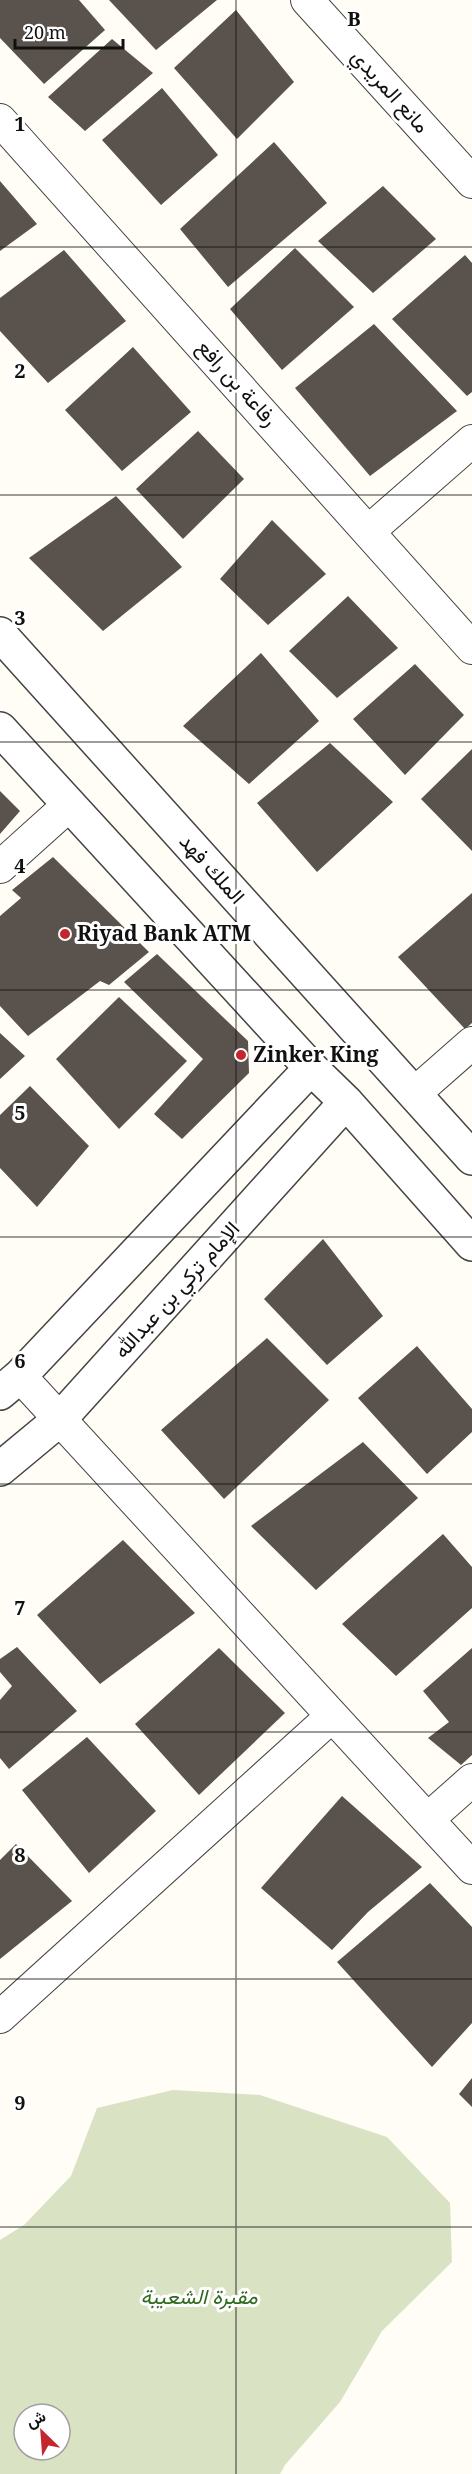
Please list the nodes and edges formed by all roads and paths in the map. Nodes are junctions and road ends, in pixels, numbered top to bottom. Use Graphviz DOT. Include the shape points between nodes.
graph roads {
  1 [pos="307,0"];
  2 [pos="0,120"];
  3 [pos="472,182"];
  4 [pos="472,441"];
  5 [pos="369,531"];
  6 [pos="0,634"];
  7 [pos="472,648"];
  8 [pos="0,729"];
  9 [pos="69,805"];
  10 [pos="0,867"];
  11 [pos="472,1043"];
  12 [pos="311,1068"];
  13 [pos="414,1095"];
  14 [pos="346,1102"];
  15 [pos="472,1158"];
  16 [pos="472,1244"];
  17 [pos="10,1384"];
  18 [pos="59,1420"];
  19 [pos="0,1469"];
  20 [pos="331,1717"];
  21 [pos="472,1780"];
  22 [pos="428,1820"];
  23 [pos="472,1868"];
  24 [pos="0,2017"];
  1 -- 3 [label="street, مانع المريدي"];
  2 -- 5 [label="street, رفاعة بن رافع"];
  4 -- 5 [label="street"];
  5 -- 7 [label="street, رفاعة بن رافع"];
  6 -- 13 [label="street, الملك فهد"];
  8 -- 9 [label="street"];
  9 -- 10 [label="street"];
  9 -- 12 [label="street"];
  11 -- 13 [label="street"];
  12 -- 14 [label="street"];
  12 -- 17 [label="street"];
  13 -- 15 [label="street, الملك فهد"];
  14 -- 16 [label="street"];
  14 -- 18 [label="street, الإمام تركي بن عبدالله"];
  17 -- 18 [label="street"];
  18 -- 19 [label="street, الإمام تركي بن عبدالله"];
  18 -- 20 [label="street"];
  20 -- 22 [label="street"];
  20 -- 24 [label="street"];
  21 -- 22 [label="street"];
  22 -- 23 [label="street"];
}
